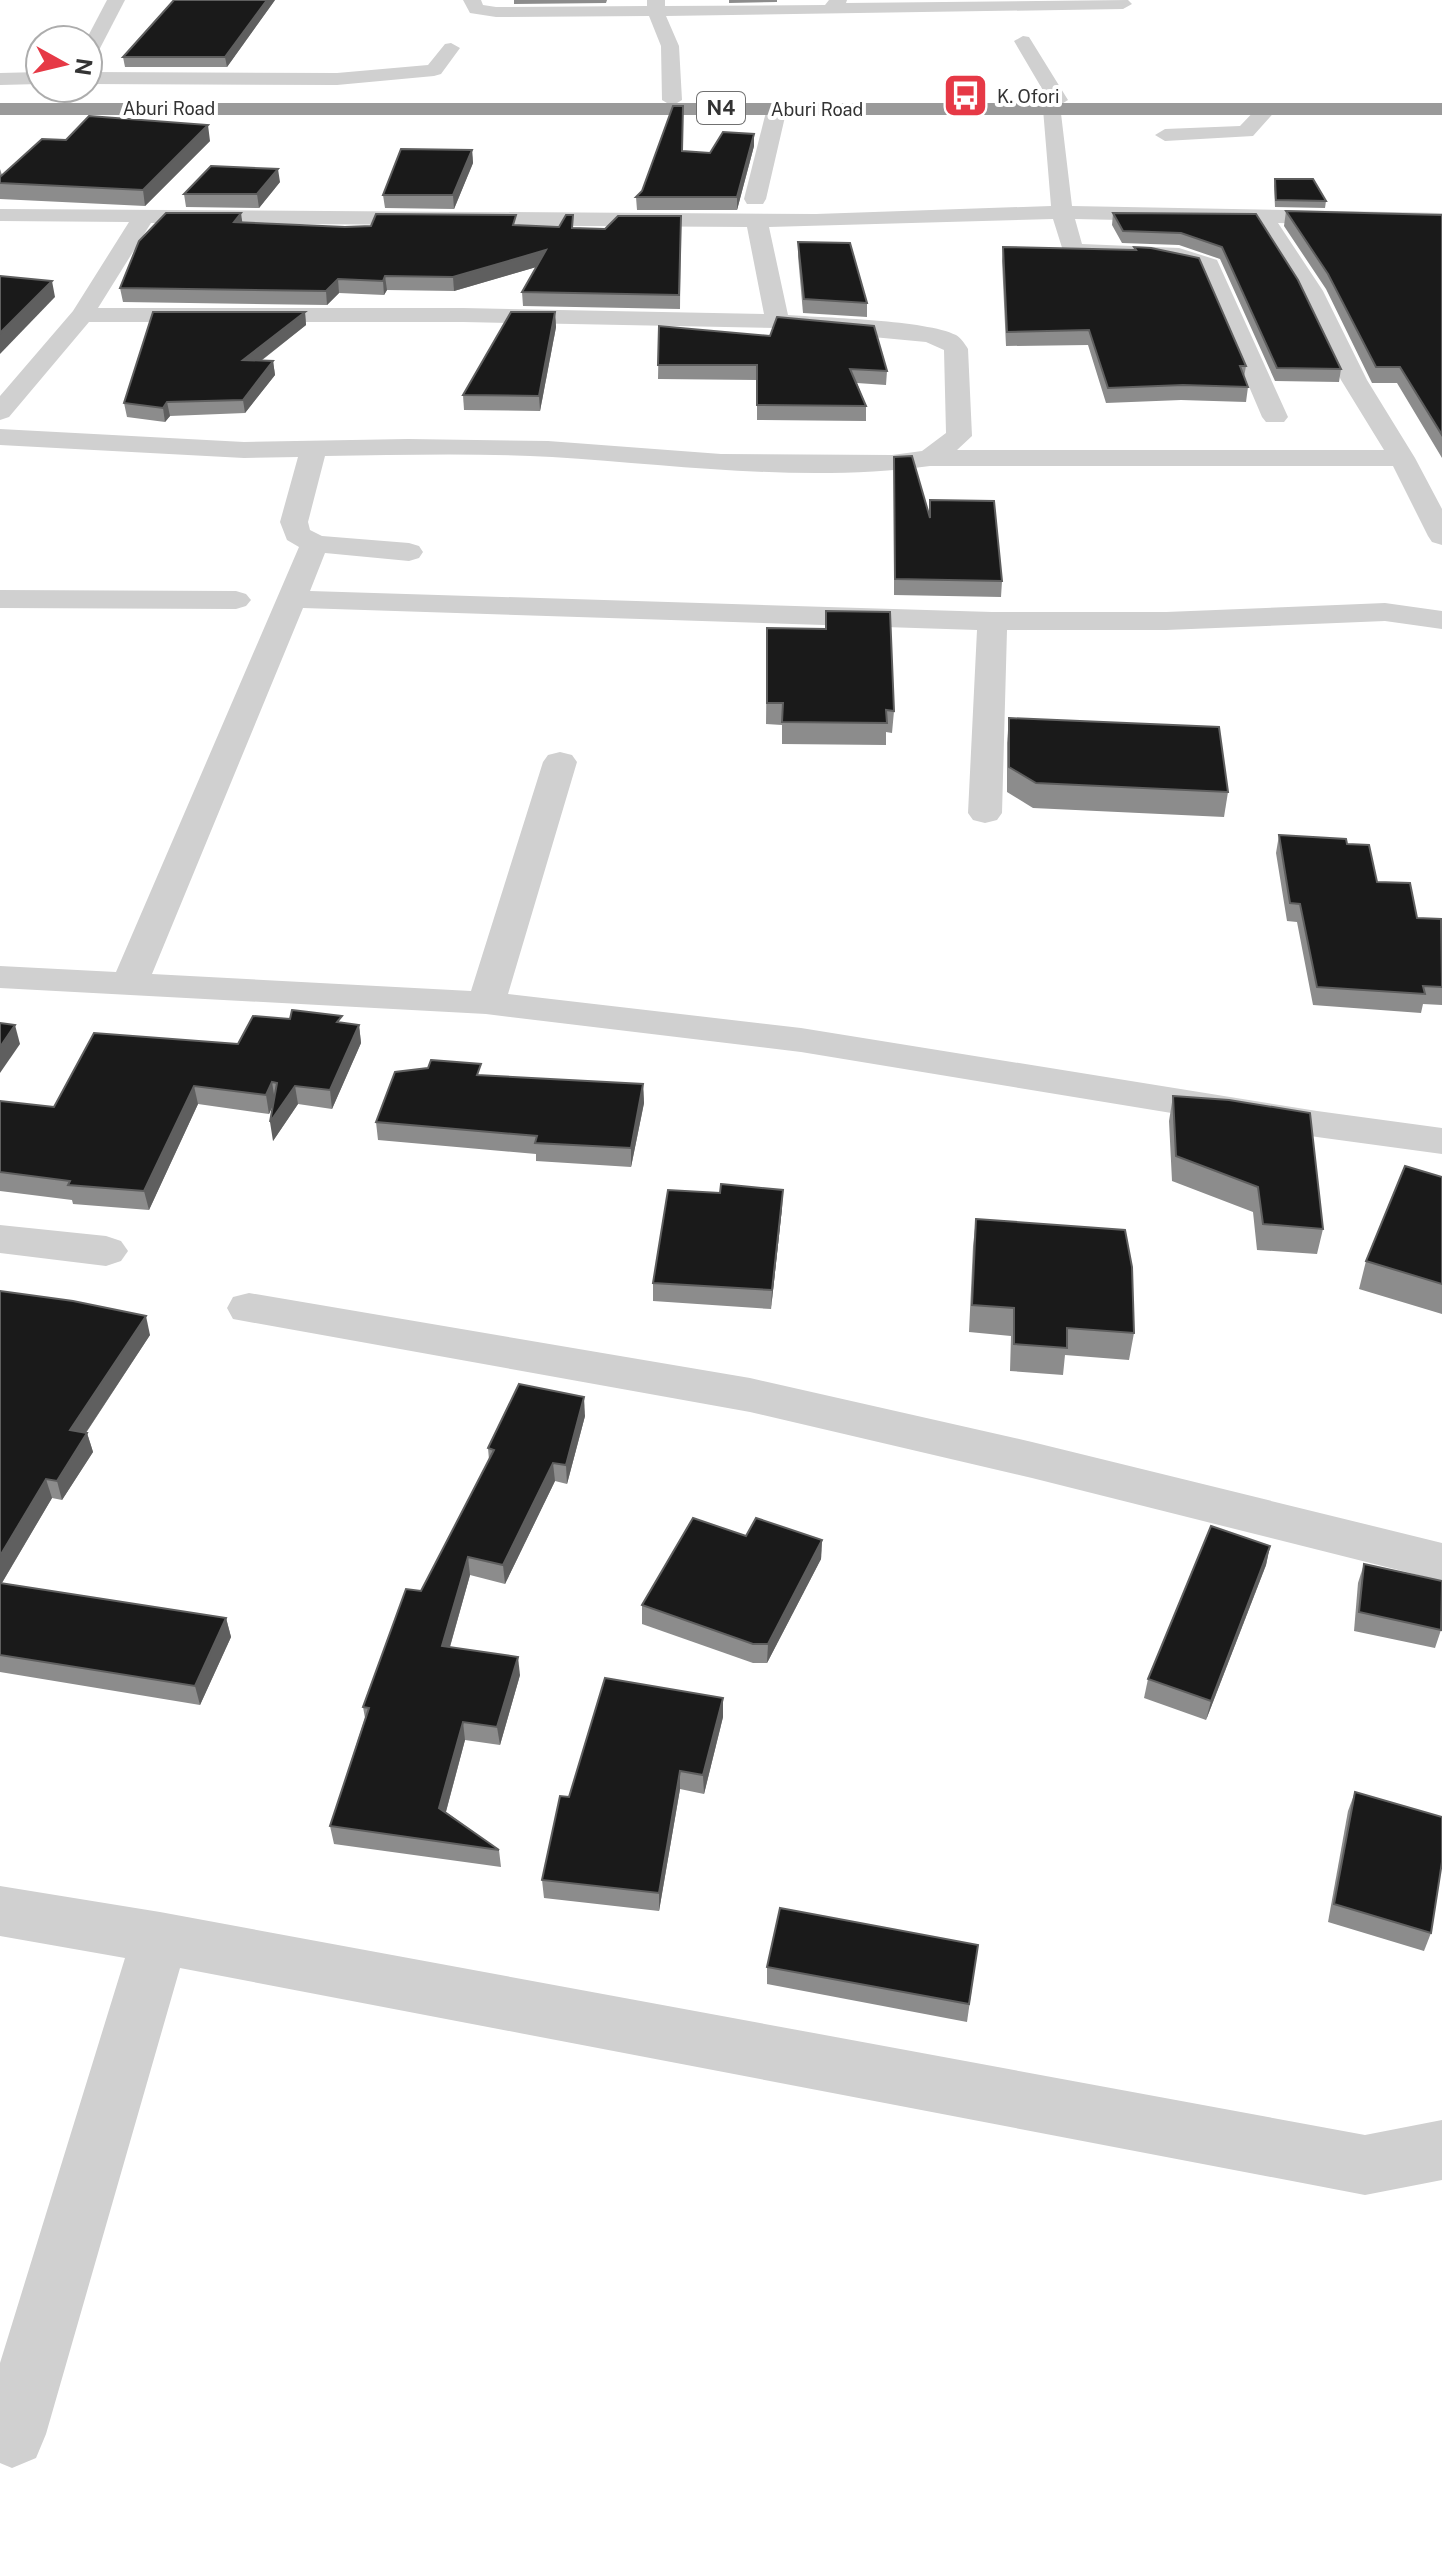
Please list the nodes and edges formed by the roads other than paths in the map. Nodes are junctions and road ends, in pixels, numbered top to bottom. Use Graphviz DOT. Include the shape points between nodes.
graph roads {
  1 [pos="116,0"];
  2 [pos="472,0"];
  3 [pos="836,4"];
  4 [pos="1123,4"];
  5 [pos="656,6"];
  6 [pos="104,24"];
  7 [pos="1023,41"];
  8 [pos="451,48"];
  9 [pos="24,78"];
  10 [pos="104,78"];
  11 [pos="0,79"];
  12 [pos="104,94"];
  13 [pos="24,98"];
  14 [pos="0,100"];
  15 [pos="672,100"];
  16 [pos="1442,101"];
  17 [pos="1056,104"];
  18 [pos="777,108"];
  19 [pos="0,109"];
  20 [pos="1267,109"];
  21 [pos="1442,109"];
  22 [pos="1165,135"];
  23 [pos="756,210"];
  24 [pos="1062,212"];
  25 [pos="0,215"];
  26 [pos="1263,217"];
  27 [pos="143,218"];
  28 [pos="1432,227"];
  29 [pos="82,315"];
  30 [pos="777,321"];
  31 [pos="0,412"];
  32 [pos="1275,417"];
  33 [pos="0,437"];
  34 [pos="314,449"];
  35 [pos="930,458"];
  36 [pos="1402,458"];
  37 [pos="1442,536"];
  38 [pos="315,544"];
  39 [pos="409,552"];
  40 [pos="1442,598"];
  41 [pos="0,599"];
  42 [pos="291,599"];
  43 [pos="236,600"];
  44 [pos="1385,612"];
  45 [pos="1442,620"];
  46 [pos="992,621"];
  47 [pos="560,762"];
  48 [pos="985,813"];
  49 [pos="0,977"];
  50 [pos="129,985"];
  51 [pos="486,1003"];
  52 [pos="1442,1141"];
  53 [pos="0,1239"];
  54 [pos="106,1251"];
  55 [pos="249,1308"];
  56 [pos="1442,1562"];
  57 [pos="0,1911"];
  58 [pos="160,1938"];
  59 [pos="1442,2150"];
  60 [pos="12,2434"];
  1 -- 6 [label="street"];
  2 -- 5 [label="street" via="476,9 496,12"];
  3 -- 4 [label="street"];
  3 -- 5 [label="street"];
  5 -- 15 [label="street" via="670,46"];
  7 -- 17 [label="street"];
  8 -- 10 [label="street" via="434,70 409,75"];
  9 -- 11 [label="street"];
  12 -- 15 [label="highway, Aburi Road / N4"];
  13 -- 14 [label="highway, Aburi Road / N4"];
  15 -- 17 [label="highway, Aburi Road / N4"];
  16 -- 17 [label="highway, Aburi Road / N4"];
  17 -- 18 [label="highway, Aburi Road / N4"];
  17 -- 20 [label="highway, Aburi Road / N4"];
  17 -- 24 [label="street"];
  18 -- 19 [label="highway, Aburi Road / N4"];
  18 -- 23 [label="street"];
  20 -- 21 [label="highway, Aburi Road / N4"];
  20 -- 22 [label="street" via="1246,132"];
  23 -- 24 [label="street"];
  23 -- 27 [label="street"];
  23 -- 30 [label="street"];
  24 -- 26 [label="street"];
  24 -- 32 [label="street" via="1072,249 1104,255 1175,255 1209,265"];
  25 -- 27 [label="street"];
  26 -- 28 [label="street"];
  26 -- 36 [label="street" via="1311,291 1354,380"];
  27 -- 29 [label="street"];
  29 -- 30 [label="street"];
  29 -- 31 [label="street"];
  30 -- 35 [label="street" via="949,341 956,349 959,436"];
  33 -- 34 [label="street"];
  34 -- 35 [label="street" via="548,449 721,462 892,463"];
  34 -- 38 [label="street" via="294,522 297,534"];
  35 -- 36 [label="street"];
  36 -- 37 [label="street"];
  38 -- 39 [label="street"];
  38 -- 42 [label="street"];
  40 -- 44 [label="street"];
  41 -- 43 [label="street"];
  42 -- 46 [label="street"];
  42 -- 50 [label="street"];
  44 -- 45 [label="street"];
  44 -- 46 [label="street"];
  46 -- 48 [label="street"];
  47 -- 51 [label="street"];
  49 -- 50 [label="street"];
  50 -- 51 [label="street"];
  51 -- 52 [label="street" via="801,1040"];
  53 -- 54 [label="street"];
  55 -- 56 [label="street" via="750,1395"];
  57 -- 58 [label="street"];
  58 -- 59 [label="street" via="1365,2165"];
  58 -- 60 [label="street"];
}
